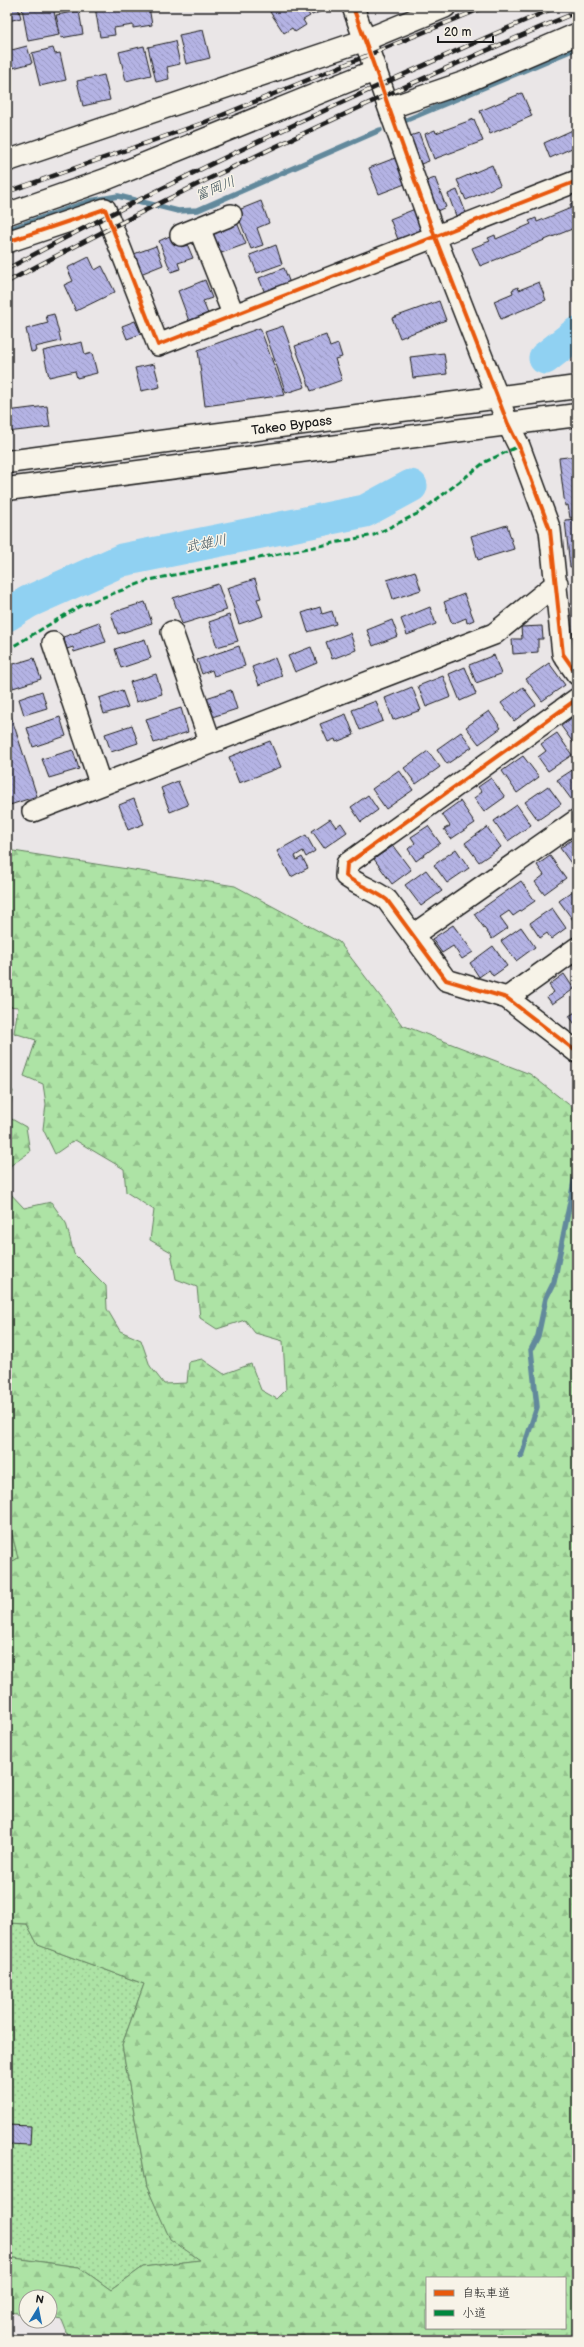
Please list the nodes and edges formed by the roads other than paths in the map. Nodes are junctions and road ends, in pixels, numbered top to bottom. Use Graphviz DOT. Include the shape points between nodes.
graph roads {
  1 [pos="353,7"];
  2 [pos="445,7"];
  3 [pos="577,34"];
  4 [pos="365,40"];
  5 [pos="376,70"];
  6 [pos="390,108"];
  7 [pos="7,160"];
  8 [pos="577,181"];
  9 [pos="7,214"];
  10 [pos="231,216"];
  11 [pos="435,237"];
  12 [pos="7,242"];
  13 [pos="234,316"];
  14 [pos="577,387"];
  15 [pos="498,398"];
  16 [pos="577,415"];
  17 [pos="508,424"];
  18 [pos="7,462"];
  19 [pos="7,489"];
  20 [pos="557,583"];
  21 [pos="172,632"];
  22 [pos="53,643"];
  23 [pos="577,674"];
  24 [pos="577,699"];
  25 [pos="210,741"];
  26 [pos="100,783"];
  27 [pos="33,811"];
  28 [pos="577,820"];
  29 [pos="413,936"];
  30 [pos="577,948"];
  31 [pos="507,998"];
  32 [pos="577,1052"];
  1 -- 4 [label="street"];
  2 -- 4 [label="street"];
  3 -- 6 [label="street" via="465,82"];
  4 -- 5 [label="street"];
  4 -- 7 [label="street"];
  5 -- 6 [label="street"];
  5 -- 9 [label="street" via="104,180"];
  6 -- 11 [label="street"];
  8 -- 11 [label="street"];
  10 -- 13 [label="street" via="190,231"];
  11 -- 13 [label="street"];
  11 -- 15 [label="street"];
  12 -- 13 [label="street" via="105,209 158,345"];
  14 -- 15 [label="highway, Takeo Bypass"];
  15 -- 17 [label="street"];
  15 -- 18 [label="highway, Takeo Bypass"];
  16 -- 17 [label="highway"];
  17 -- 19 [label="highway"];
  17 -- 20 [label="street" via="519,446 550,530"];
  20 -- 23 [label="street" via="563,654"];
  20 -- 25 [label="street" via="494,634"];
  21 -- 25 [label="street"];
  22 -- 26 [label="street"];
  24 -- 29 [label="street" via="347,864 346,876 387,900"];
  25 -- 26 [label="street"];
  26 -- 27 [label="street"];
  28 -- 29 [label="street"];
  29 -- 31 [label="street" via="446,980"];
  30 -- 31 [label="street"];
  31 -- 32 [label="street"];
}
